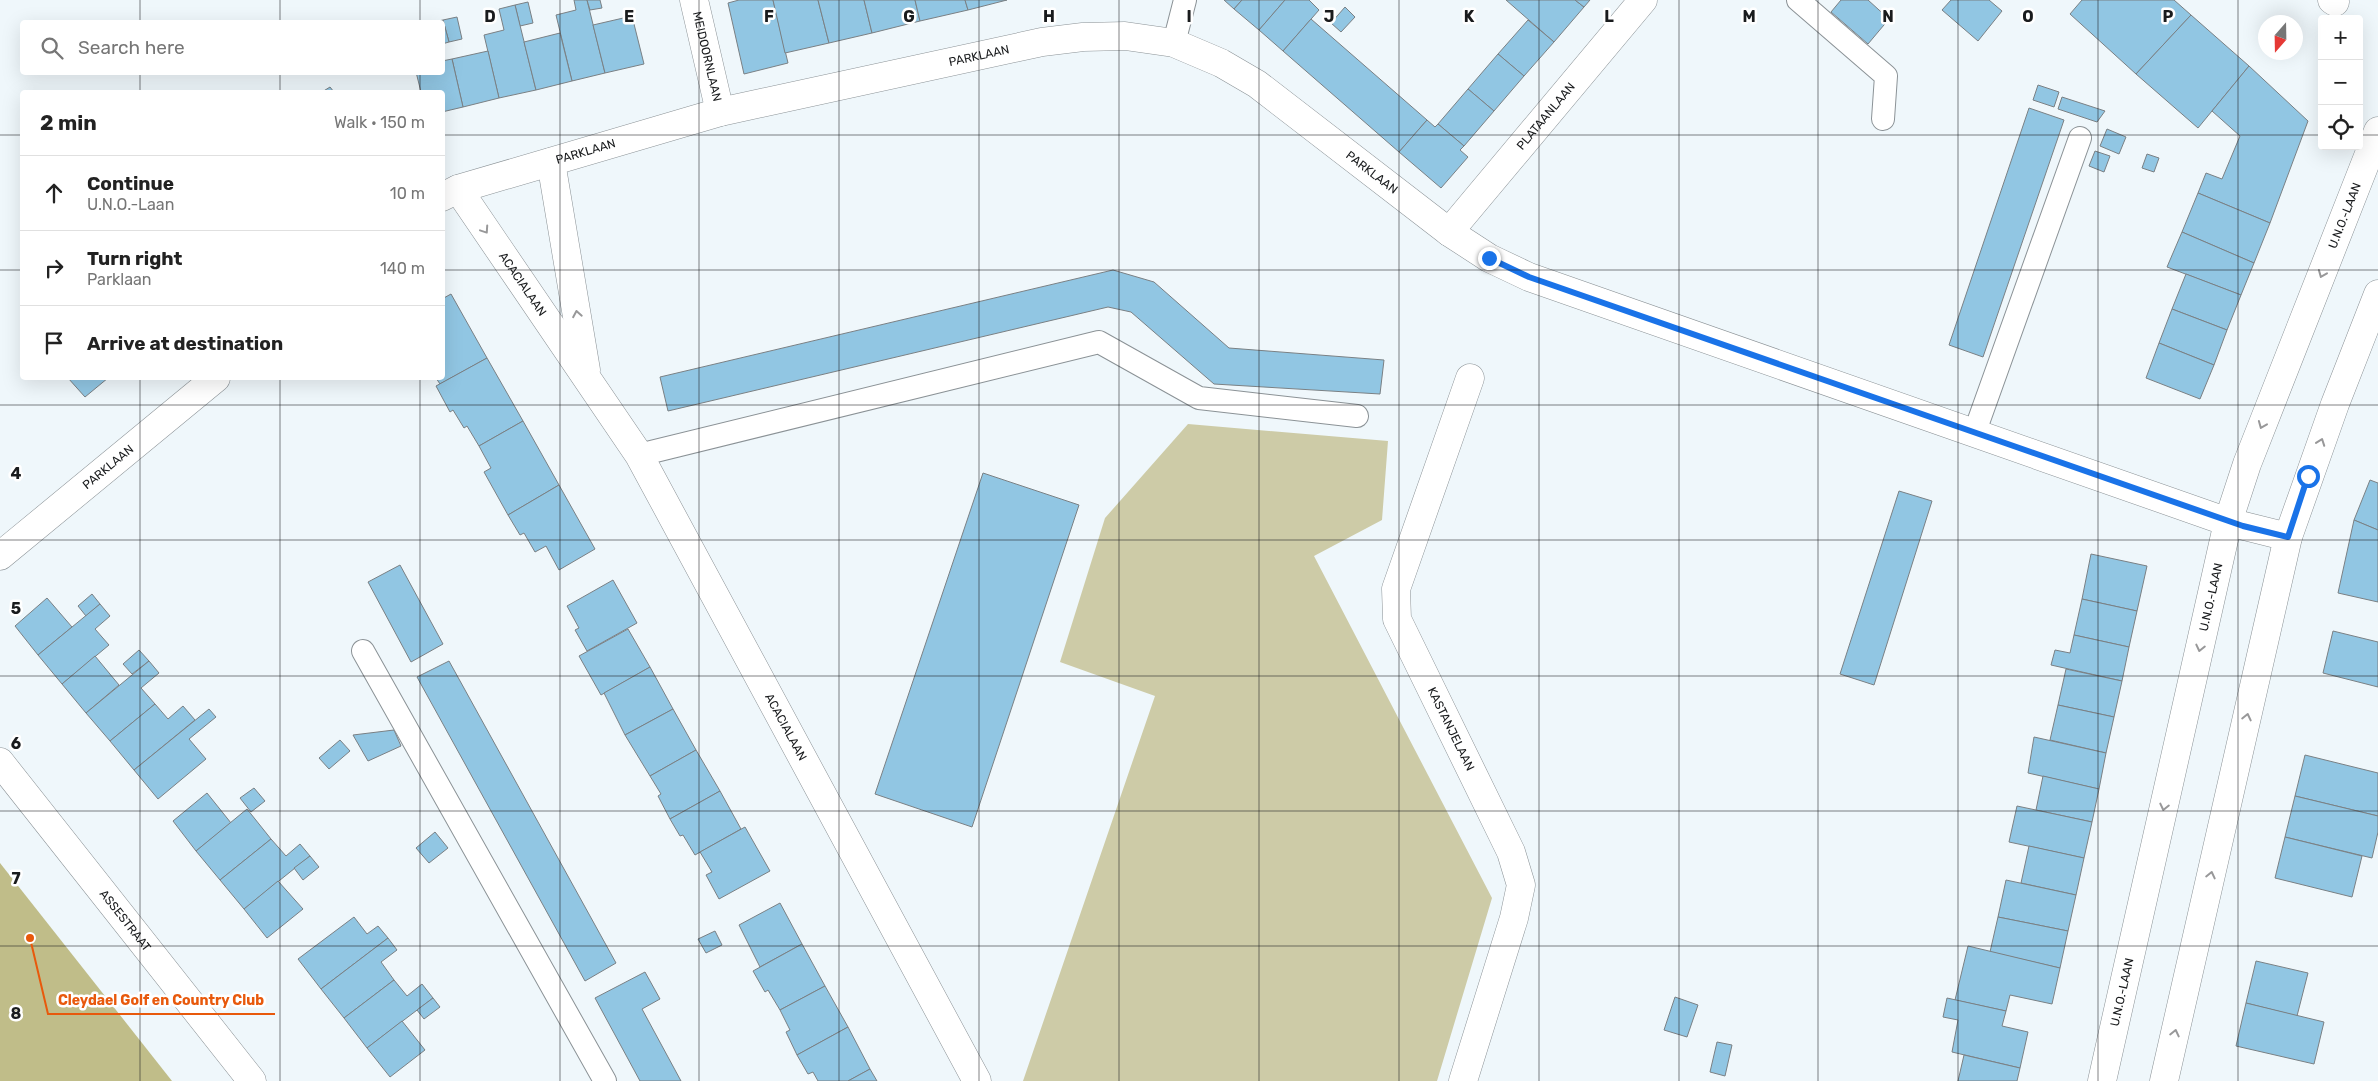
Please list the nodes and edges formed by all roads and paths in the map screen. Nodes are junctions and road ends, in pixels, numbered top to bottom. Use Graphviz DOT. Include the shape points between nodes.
graph roads {
  1 [pos="694,0"];
  2 [pos="1186,0"];
  3 [pos="1643,0"];
  4 [pos="1798,0"];
  5 [pos="1174,43"];
  6 [pos="720,112"];
  7 [pos="1883,119"];
  8 [pos="2378,131"];
  9 [pos="2080,138"];
  10 [pos="551,162"];
  11 [pos="450,193"];
  12 [pos="1449,232"];
  13 [pos="2378,294"];
  14 [pos="1470,378"];
  15 [pos="588,379"];
  16 [pos="214,380"];
  17 [pos="1357,416"];
  18 [pos="1974,434"];
  19 [pos="640,455"];
  20 [pos="2228,522"];
  21 [pos="2288,537"];
  22 [pos="0,556"];
  23 [pos="362,651"];
  24 [pos="0,762"];
  25 [pos="252,1081"];
  26 [pos="605,1081"];
  27 [pos="977,1081"];
  28 [pos="1463,1081"];
  29 [pos="2102,1081"];
  30 [pos="2164,1081"];
  1 -- 6 [label="street, MEIDOORNLAAN"];
  2 -- 5 [label="lane"];
  3 -- 12 [label="street, PLATAANLAAN"];
  4 -- 7 [label="lane" via="1886,76"];
  5 -- 6 [label="street, PARKLAAN" via="1125,36 1042,42"];
  5 -- 12 [label="street, PARKLAAN" via="1221,63 1257,84"];
  6 -- 10 [label="street, PARKLAAN"];
  8 -- 20 [label="street, U.N.O.-LAAN, one-way" via="2247,464"];
  9 -- 18 [label="lane"];
  10 -- 11 [label="street, PARKLAAN"];
  15 -- 10 [label="street, ACACIALAAN, one-way"];
  11 -- 15 [label="street, ACACIALAAN, one-way"];
  12 -- 18 [label="street, PARKLAAN" via="1489,258 1529,277"];
  21 -- 13 [label="street, one-way"];
  14 -- 28 [label="street, KASTANJELAAN" via="1396,589 1397,619 1511,852 1522,885"];
  15 -- 19 [label="street, ACACIALAAN"];
  16 -- 22 [label="street, PARKLAAN"];
  17 -- 19 [label="lane" via="1199,398 1100,342"];
  18 -- 20 [label="street, PARKLAAN"];
  19 -- 27 [label="street, ACACIALAAN"];
  20 -- 21 [label="street, PARKLAAN"];
  20 -- 29 [label="street, U.N.O.-LAAN, one-way"];
  30 -- 21 [label="street, one-way"];
  23 -- 26 [label="lane"];
  24 -- 25 [label="street, ASSESTRAAT"];
}
